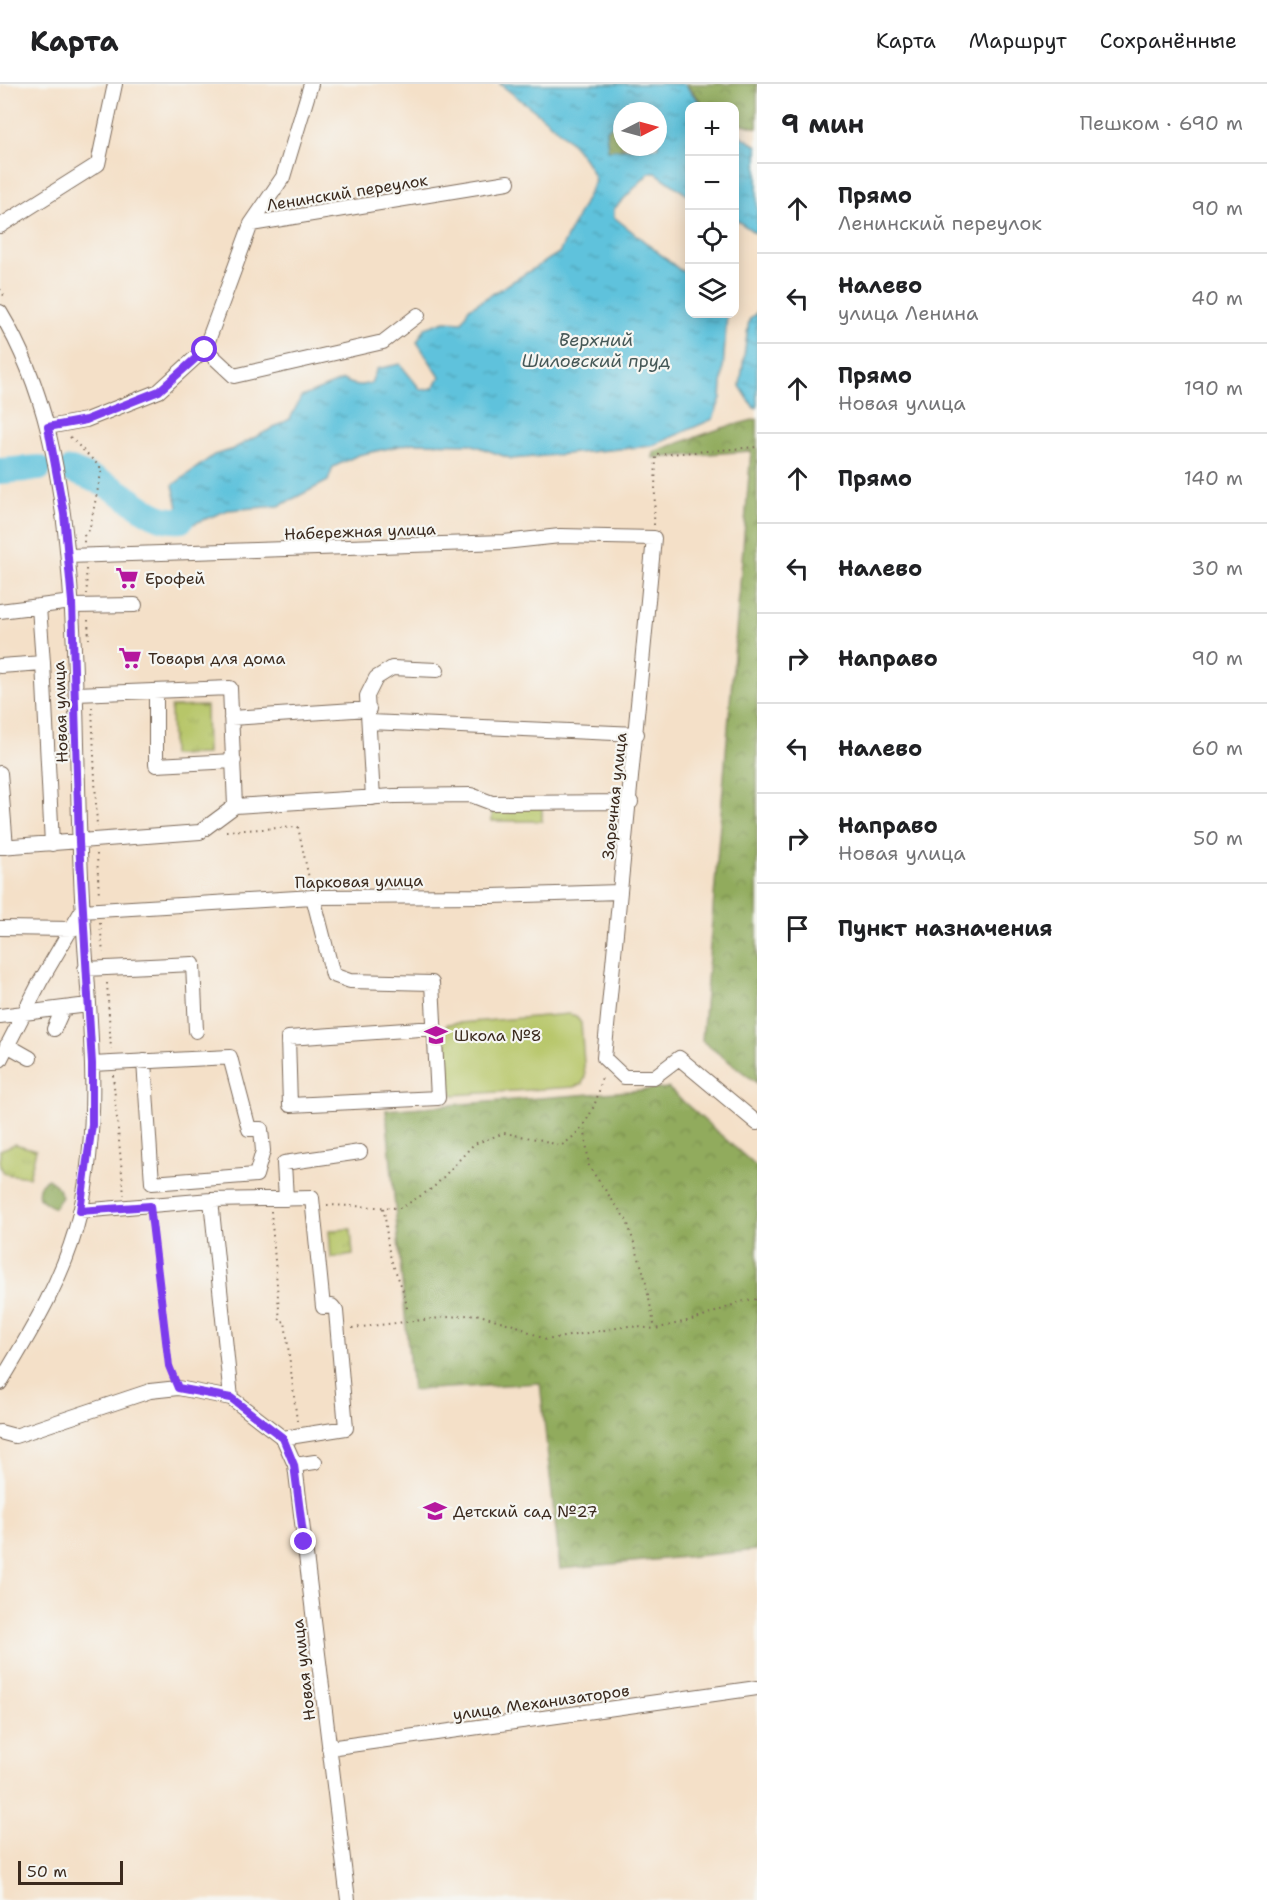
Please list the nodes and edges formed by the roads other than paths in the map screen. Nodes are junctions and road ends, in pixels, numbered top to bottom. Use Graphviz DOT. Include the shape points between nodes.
graph roads {
  1 [pos="115,84"];
  2 [pos="311,84"];
  3 [pos="508,182"];
  4 [pos="251,224"];
  5 [pos="0,226"];
  6 [pos="0,312"];
  7 [pos="418,315"];
  8 [pos="205,350"];
  9 [pos="53,431"];
  10 [pos="654,538"];
  11 [pos="68,556"];
  12 [pos="72,604"];
  13 [pos="135,605"];
  14 [pos="39,607"];
  15 [pos="0,611"];
  16 [pos="43,663"];
  17 [pos="0,666"];
  18 [pos="437,670"];
  19 [pos="156,693"];
  20 [pos="76,694"];
  21 [pos="369,715"];
  22 [pos="231,718"];
  23 [pos="637,734"];
  24 [pos="234,761"];
  25 [pos="0,773"];
  26 [pos="373,798"];
  27 [pos="631,802"];
  28 [pos="235,806"];
  29 [pos="79,842"];
  30 [pos="52,844"];
  31 [pos="3,847"];
  32 [pos="619,892"];
  33 [pos="313,897"];
  34 [pos="82,910"];
  35 [pos="0,928"];
  36 [pos="72,929"];
  37 [pos="85,969"];
  38 [pos="88,1005"];
  39 [pos="63,1009"];
  40 [pos="22,1014"];
  41 [pos="0,1016"];
  42 [pos="54,1029"];
  43 [pos="435,1029"];
  44 [pos="196,1031"];
  45 [pos="7,1045"];
  46 [pos="30,1058"];
  47 [pos="0,1060"];
  48 [pos="144,1061"];
  49 [pos="92,1064"];
  50 [pos="757,1123"];
  51 [pos="360,1152"];
  52 [pos="286,1199"];
  53 [pos="211,1200"];
  54 [pos="80,1211"];
  55 [pos="0,1383"];
  56 [pos="231,1398"];
  57 [pos="0,1432"];
  58 [pos="283,1438"];
  59 [pos="315,1462"];
  60 [pos="294,1465"];
  61 [pos="757,1688"];
  62 [pos="329,1748"];
  63 [pos="348,1900"];
  1 -- 5 [label="street" via="98,164"];
  2 -- 4 [label="street" via="284,177"];
  3 -- 4 [label="street, Ленинский переулок"];
  4 -- 8 [label="street, Ленинский переулок"];
  6 -- 9 [label="street, Новая улица" via="15,336"];
  7 -- 8 [label="street" via="383,342 234,376"];
  8 -- 9 [label="street, Ленинский переулок" via="159,391"];
  9 -- 11 [label="street, Новая улица"];
  10 -- 11 [label="street, Набережная улица" via="560,536 493,543"];
  10 -- 23 [label="street, Заречная улица"];
  11 -- 12 [label="street, Новая улица"];
  12 -- 13 [label="street"];
  12 -- 14 [label="street"];
  12 -- 20 [label="street, Новая улица"];
  14 -- 15 [label="street"];
  14 -- 16 [label="street"];
  16 -- 17 [label="street"];
  16 -- 30 [label="street"];
  18 -- 21 [label="street" via="392,668 376,678 367,696"];
  19 -- 20 [label="street"];
  19 -- 22 [label="street" via="230,688"];
  19 -- 24 [label="street" via="156,765"];
  20 -- 29 [label="street, Новая улица"];
  21 -- 22 [label="street"];
  21 -- 23 [label="street"];
  21 -- 26 [label="street"];
  22 -- 24 [label="street"];
  23 -- 27 [label="street, Заречная улица"];
  24 -- 28 [label="street"];
  25 -- 31 [label="street"];
  26 -- 27 [label="street" via="471,795 492,804"];
  26 -- 28 [label="street"];
  27 -- 32 [label="street, Заречная улица"];
  28 -- 29 [label="street" via="200,832"];
  29 -- 30 [label="street"];
  29 -- 34 [label="street, Новая улица"];
  30 -- 31 [label="street"];
  32 -- 33 [label="street, Парковая улица"];
  32 -- 50 [label="street, Заречная улица" via="604,1058 624,1077 654,1077 679,1058"];
  33 -- 34 [label="street, Парковая улица"];
  33 -- 43 [label="street" via="333,975 350,981 432,983"];
  34 -- 36 [label="street"];
  34 -- 37 [label="street, Новая улица"];
  35 -- 36 [label="street"];
  36 -- 40 [label="street"];
  37 -- 38 [label="street, Новая улица"];
  37 -- 44 [label="street" via="193,964"];
  38 -- 39 [label="street"];
  38 -- 49 [label="street, Новая улица"];
  39 -- 40 [label="street"];
  39 -- 42 [label="street"];
  40 -- 41 [label="street"];
  40 -- 45 [label="street"];
  43 -- 43 [label="street" via="438,1098 290,1105 288,1038"];
  45 -- 46 [label="street"];
  45 -- 47 [label="street"];
  48 -- 48 [label="street" via="230,1057 249,1129 261,1129 263,1151 256,1175 152,1183"];
  48 -- 49 [label="street"];
  49 -- 54 [label="street, Новая улица" via="92,1125"];
  51 -- 52 [label="street" via="284,1162"];
  52 -- 53 [label="street"];
  52 -- 58 [label="street" via="312,1198 323,1307 332,1306 336,1311 346,1428"];
  53 -- 54 [label="street"];
  53 -- 56 [label="street"];
  54 -- 55 [label="street, Новая улица" via="71,1248 38,1319"];
  56 -- 57 [label="street" via="178,1388 150,1391 15,1436"];
  56 -- 58 [label="street"];
  58 -- 60 [label="street, Новая улица"];
  59 -- 60 [label="street"];
  60 -- 62 [label="street, Новая улица"];
  61 -- 62 [label="street, улица Механизаторов"];
  62 -- 63 [label="street, Новая улица"];
}
